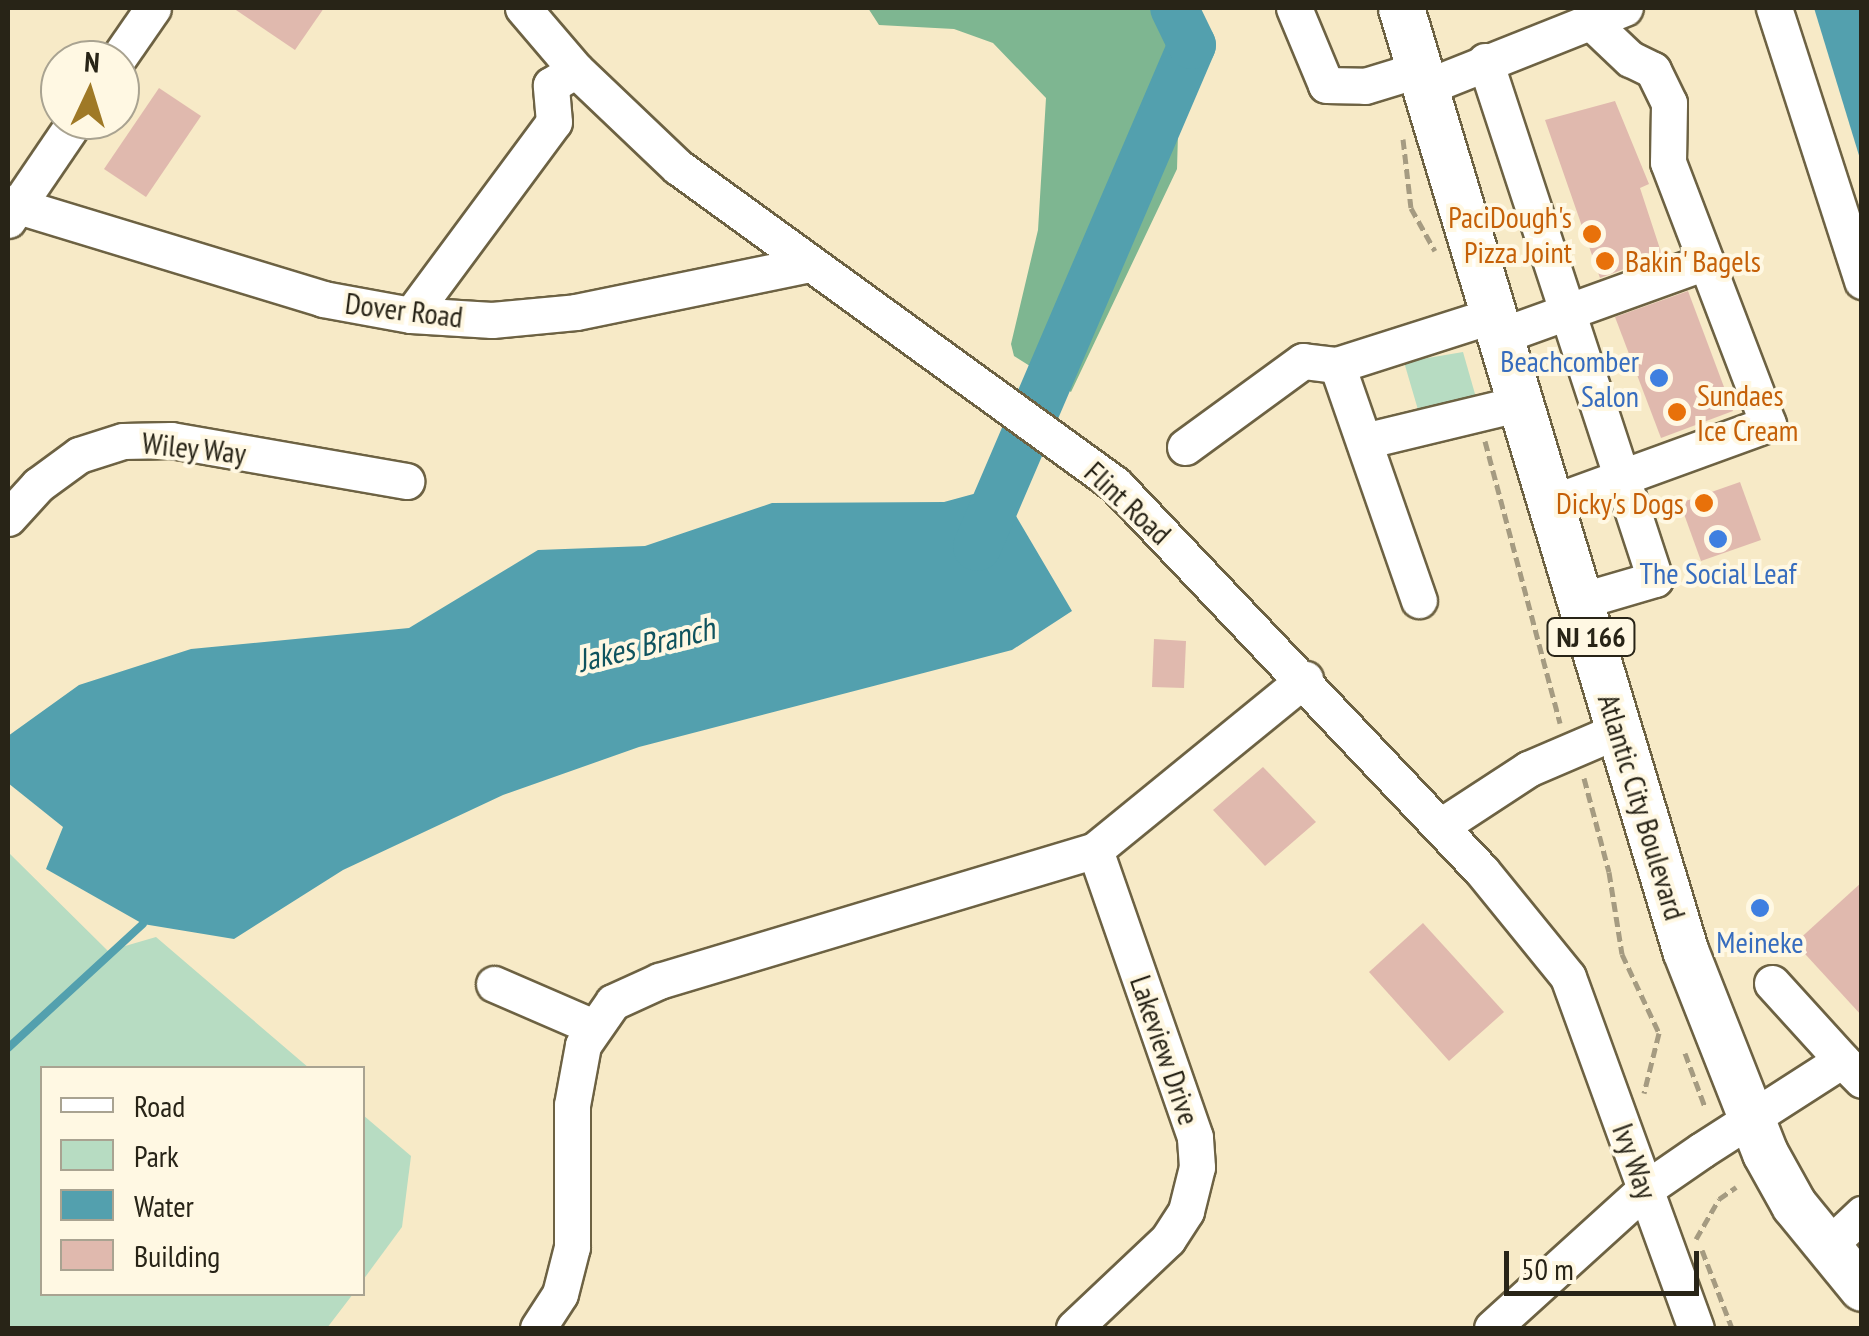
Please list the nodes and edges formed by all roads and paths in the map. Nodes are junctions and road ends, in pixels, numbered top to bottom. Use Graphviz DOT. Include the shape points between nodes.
graph roads {
  1 [pos="153,8"];
  2 [pos="1294,8"];
  3 [pos="1401,8"];
  4 [pos="1624,8"];
  5 [pos="1774,8"];
  6 [pos="538,14"];
  7 [pos="1590,22"];
  8 [pos="131,40"];
  9 [pos="1485,61"];
  10 [pos="576,70"];
  11 [pos="1423,78"];
  12 [pos="62,140"];
  13 [pos="11,210"];
  14 [pos="1706,262"];
  15 [pos="810,264"];
  16 [pos="1862,282"];
  17 [pos="1565,312"];
  18 [pos="411,315"];
  19 [pos="1497,325"];
  20 [pos="1337,365"];
  21 [pos="1521,403"];
  22 [pos="1364,441"];
  23 [pos="1185,447"];
  24 [pos="1621,480"];
  25 [pos="406,481"];
  26 [pos="1551,504"];
  27 [pos="8,518"];
  28 [pos="1420,600"];
  29 [pos="1580,601"];
  30 [pos="1305,679"];
  31 [pos="1619,730"];
  32 [pos="1440,826"];
  33 [pos="1095,850"];
  34 [pos="1772,983"];
  35 [pos="494,984"];
  36 [pos="592,1026"];
  37 [pos="1681,1044"];
  38 [pos="1852,1070"];
  39 [pos="1615,1106"];
  40 [pos="1705,1106"];
  41 [pos="1752,1120"];
  42 [pos="1736,1187"];
  43 [pos="1644,1190"];
  44 [pos="1862,1214"];
  45 [pos="1826,1248"];
  46 [pos="1687,1253"];
  47 [pos="1862,1288"];
  48 [pos="538,1328"];
  49 [pos="1074,1328"];
  50 [pos="1492,1328"];
  51 [pos="1696,1328"];
  52 [pos="1732,1328"];
  1 -- 8 [label="street"];
  2 -- 11 [label="street" via="1326,85"];
  3 -- 11 [label="main road, Atlantic City Boulevard / NJ 166"];
  4 -- 7 [label="street"];
  5 -- 16 [label="street"];
  6 -- 10 [label="street, Flint Road"];
  7 -- 9 [label="street"];
  7 -- 14 [label="street" via="1630,59 1653,70 1668,103 1668,162"];
  9 -- 11 [label="street"];
  9 -- 17 [label="street"];
  10 -- 15 [label="street, Flint Road" via="678,166"];
  10 -- 18 [label="street" via="551,85 554,122"];
  11 -- 19 [label="main road, Atlantic City Boulevard / NJ 166"];
  12 -- 13 [label="street"];
  13 -- 18 [label="street, Dover Road" via="322,300"];
  14 -- 17 [label="street"];
  14 -- 24 [label="street" via="1768,424"];
  15 -- 18 [label="street, Dover Road" via="576,312 492,320"];
  15 -- 30 [label="street, Flint Road" via="1114,484"];
  17 -- 19 [label="street"];
  17 -- 24 [label="street"];
  19 -- 20 [label="street"];
  19 -- 21 [label="main road, Atlantic City Boulevard / NJ 166"];
  20 -- 22 [label="street"];
  20 -- 23 [label="street" via="1302,361"];
  21 -- 22 [label="street"];
  21 -- 26 [label="main road, Atlantic City Boulevard / NJ 166"];
  22 -- 28 [label="street"];
  24 -- 26 [label="street"];
  24 -- 29 [label="street" via="1655,579"];
  25 -- 27 [label="street, Wiley Way" via="172,440 123,441 79,454"];
  26 -- 29 [label="main road, Atlantic City Boulevard / NJ 166"];
  29 -- 31 [label="main road, Atlantic City Boulevard / NJ 166"];
  30 -- 32 [label="street, Flint Road"];
  30 -- 33 [label="street"];
  31 -- 32 [label="street" via="1528,770"];
  31 -- 41 [label="main road, Atlantic City Boulevard / NJ 166" via="1685,950"];
  32 -- 39 [label="street, Flint Road" via="1568,977"];
  33 -- 36 [label="street" via="660,981 613,1002"];
  33 -- 49 [label="street, Lakeview Drive" via="1195,1137 1196,1166 1186,1211 1168,1238"];
  34 -- 38 [label="street"];
  35 -- 36 [label="street"];
  36 -- 48 [label="street" via="572,1106 572,1247 560,1294"];
  37 -- 40 [label="path"];
  38 -- 41 [label="street"];
  39 -- 43 [label="street, Ivy Way"];
  41 -- 43 [label="street"];
  41 -- 45 [label="main road, Atlantic City Boulevard / NJ 166" via="1794,1205"];
  42 -- 46 [label="path" via="1719,1199"];
  43 -- 46 [label="street, Ivy Way"];
  43 -- 50 [label="street"];
  44 -- 45 [label="street"];
  45 -- 47 [label="main road, Atlantic City Boulevard / NJ 166"];
  46 -- 51 [label="street, Ivy Way"];
  46 -- 52 [label="path"];
}
